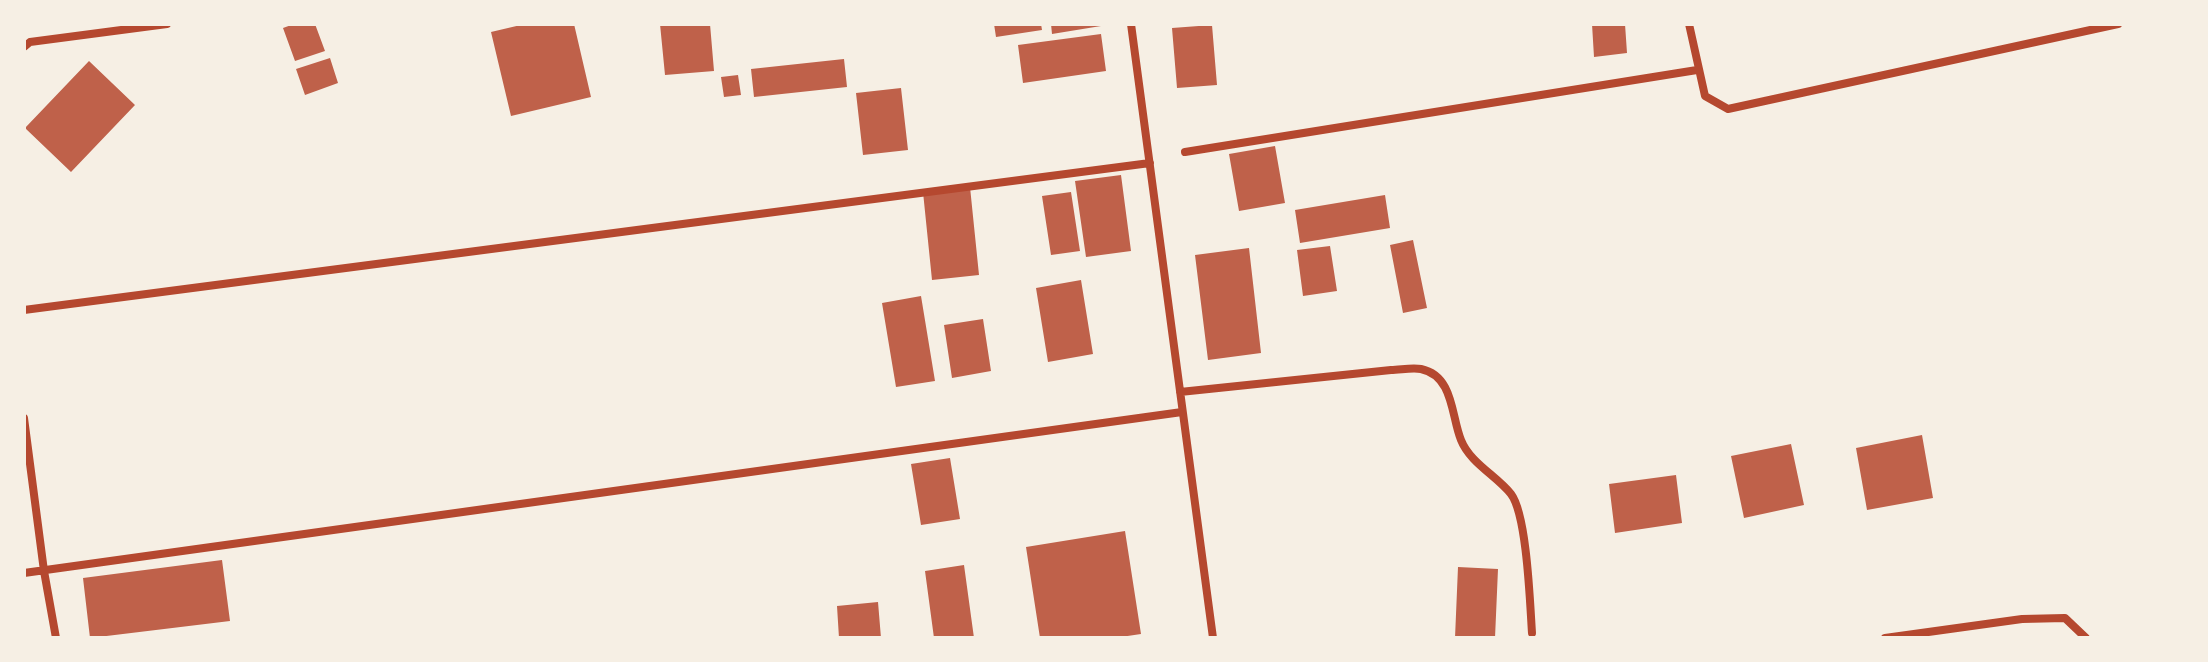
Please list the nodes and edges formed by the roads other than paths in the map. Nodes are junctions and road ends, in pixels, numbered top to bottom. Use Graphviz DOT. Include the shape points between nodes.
graph roads {
  1 [pos="167,24"];
  2 [pos="1131,24"];
  3 [pos="1689,24"];
  4 [pos="2118,24"];
  5 [pos="26,41"];
  6 [pos="1697,70"];
  7 [pos="1185,152"];
  8 [pos="1150,163"];
  9 [pos="24,310"];
  10 [pos="1180,392"];
  11 [pos="1182,412"];
  12 [pos="24,418"];
  13 [pos="44,571"];
  14 [pos="24,573"];
  15 [pos="1532,633"];
  16 [pos="56,638"];
  17 [pos="1213,638"];
  18 [pos="1885,638"];
  19 [pos="2086,638"];
  1 -- 5 [label="street"];
  2 -- 8 [label="street"];
  3 -- 6 [label="street"];
  4 -- 6 [label="street" via="1728,109 1705,96"];
  6 -- 7 [label="street"];
  8 -- 9 [label="street"];
  8 -- 10 [label="street"];
  10 -- 11 [label="street"];
  10 -- 15 [label="street" via="1391,370 1421,369 1438,377 1452,402 1461,442 1513,496 1525,542"];
  11 -- 13 [label="street"];
  11 -- 17 [label="street"];
  12 -- 13 [label="street"];
  13 -- 14 [label="street"];
  13 -- 16 [label="street"];
  18 -- 19 [label="street" via="2065,618"];
}
